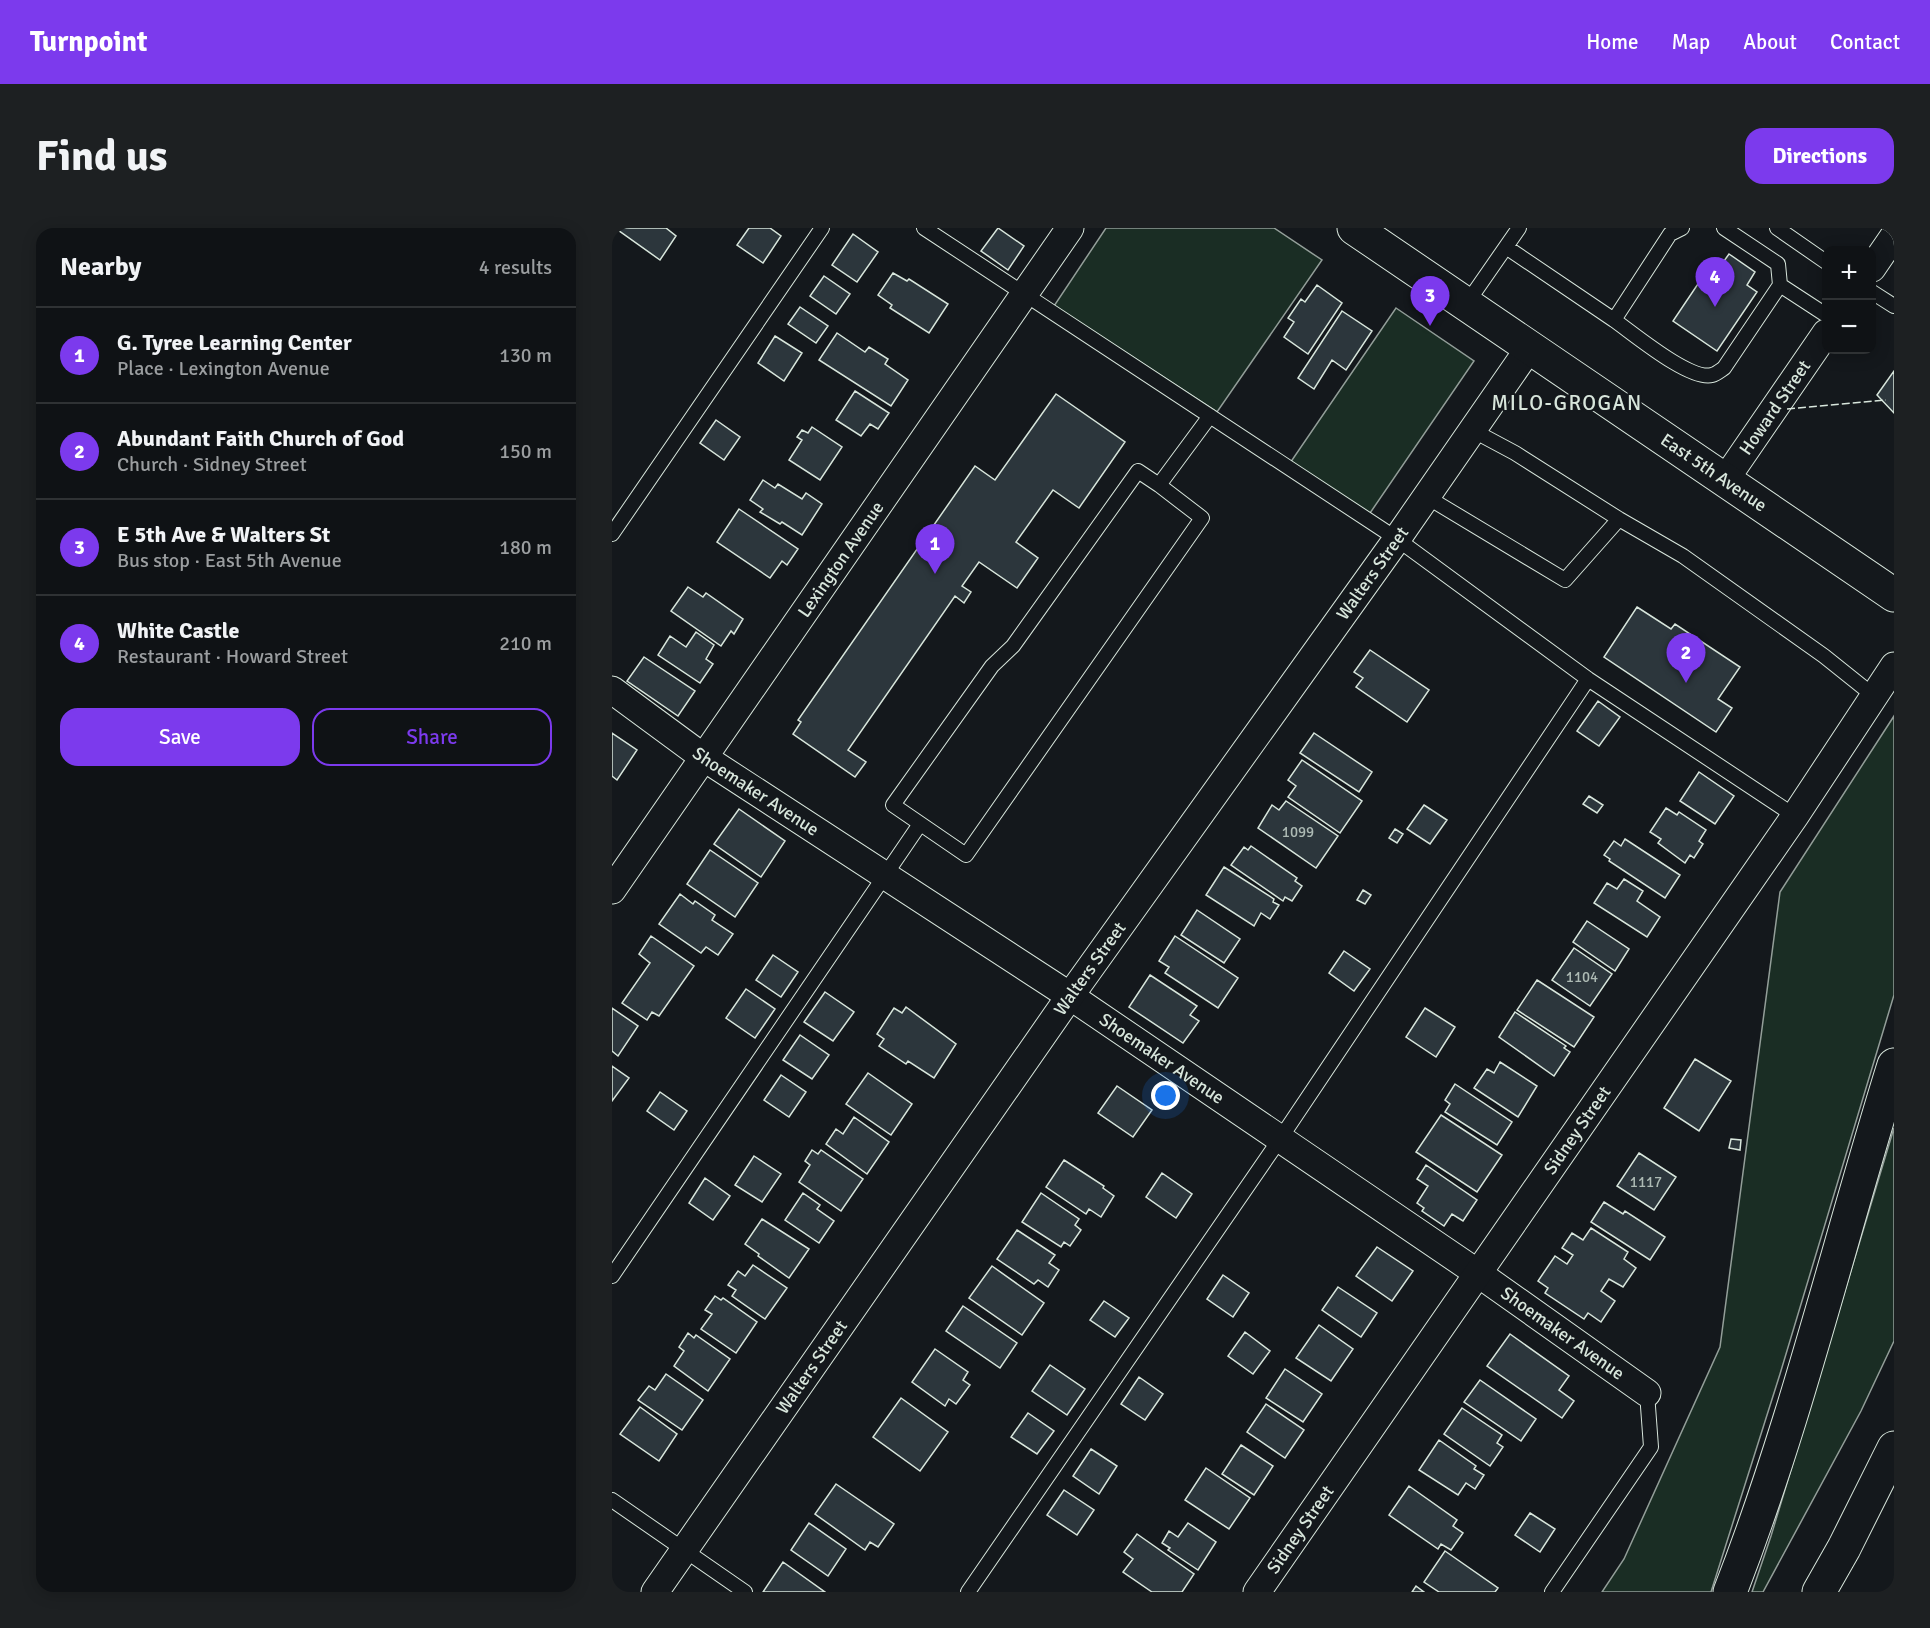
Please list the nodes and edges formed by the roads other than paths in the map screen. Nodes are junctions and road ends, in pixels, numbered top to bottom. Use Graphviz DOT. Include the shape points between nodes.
graph roads {
  1 [pos="822,228"];
  2 [pos="924,228"];
  3 [pos="1070,228"];
  4 [pos="1354,228"];
  5 [pos="1519,228"];
  6 [pos="1724,228"];
  7 [pos="1777,228"];
  8 [pos="1671,230"];
  9 [pos="1894,236"];
  10 [pos="1506,247"];
  11 [pos="1822,259"];
  12 [pos="1876,262"];
  13 [pos="1780,285"];
  14 [pos="1024,294"];
  15 [pos="1876,295"];
  16 [pos="1467,303"];
  17 [pos="1894,306"];
  18 [pos="1822,312"];
  19 [pos="1614,320"];
  20 [pos="1822,340"];
  21 [pos="1530,347"];
  22 [pos="1210,416"];
  23 [pos="1472,430"];
  24 [pos="1725,480"];
  25 [pos="1159,484"];
  26 [pos="1427,496"];
  27 [pos="1619,519"];
  28 [pos="612,534"];
  29 [pos="1397,539"];
  30 [pos="1894,595"];
  31 [pos="1894,666"];
  32 [pos="1588,679"];
  33 [pos="612,690"];
  34 [pos="1874,696"];
  35 [pos="704,757"];
  36 [pos="1795,816"];
  37 [pos="920,824"];
  38 [pos="884,875"];
  39 [pos="612,891"];
  40 [pos="1070,996"];
  41 [pos="1894,1065"];
  42 [pos="1280,1139"];
  43 [pos="1479,1274"];
  44 [pos="612,1275"];
  45 [pos="1647,1393"];
  46 [pos="1894,1448"];
  47 [pos="612,1500"];
  48 [pos="684,1550"];
  49 [pos="655,1592"];
  50 [pos="745,1592"];
  51 [pos="968,1592"];
  52 [pos="1257,1592"];
  53 [pos="1552,1592"];
  54 [pos="1730,1592"];
  55 [pos="1819,1592"];
  1 -- 28 [label="lane"];
  2 -- 14 [label="lane"];
  3 -- 14 [label="street, Lexington Avenue"];
  4 -- 16 [label="main road, East 5th Avenue"];
  5 -- 10 [label="lane"];
  6 -- 13 [label="lane" via="1778,264"];
  7 -- 11 [label="lane"];
  8 -- 19 [label="lane"];
  9 -- 12 [label="street"];
  10 -- 16 [label="lane"];
  10 -- 19 [label="lane"];
  13 -- 18 [label="lane"];
  13 -- 19 [label="lane" via="1724,368 1713,375 1699,376 1684,369"];
  14 -- 22 [label="lane"];
  14 -- 35 [label="street, Lexington Avenue"];
  15 -- 17 [label="lane"];
  16 -- 21 [label="main road, East 5th Avenue"];
  20 -- 24 [label="street, Howard Street"];
  21 -- 23 [label="street, Walters Street"];
  21 -- 24 [label="main road, East 5th Avenue"];
  22 -- 25 [label="lane"];
  22 -- 29 [label="lane"];
  23 -- 26 [label="street, Walters Street"];
  23 -- 27 [label="lane"];
  24 -- 30 [label="main road, East 5th Avenue"];
  25 -- 37 [label="lane" via="1138,471 893,805"];
  25 -- 37 [label="lane" via="1202,518 966,855"];
  26 -- 27 [label="lane" via="1565,580"];
  26 -- 29 [label="street, Walters Street"];
  27 -- 34 [label="lane" via="1741,596"];
  29 -- 32 [label="lane"];
  29 -- 40 [label="street, Walters Street"];
  31 -- 34 [label="street, Sidney Street"];
  32 -- 36 [label="lane"];
  32 -- 42 [label="lane"];
  33 -- 35 [label="street, Shoemaker Avenue"];
  34 -- 36 [label="street, Sidney Street"];
  35 -- 38 [label="street, Shoemaker Avenue"];
  35 -- 39 [label="street, Lexington Avenue"];
  36 -- 43 [label="street, Sidney Street"];
  37 -- 38 [label="lane"];
  38 -- 40 [label="street, Shoemaker Avenue"];
  38 -- 44 [label="lane"];
  40 -- 42 [label="street, Shoemaker Avenue"];
  40 -- 48 [label="street, Walters Street"];
  41 -- 54 [label="main road" via="1801,1383 1758,1521"];
  42 -- 43 [label="street, Shoemaker Avenue"];
  42 -- 51 [label="lane"];
  43 -- 45 [label="street, Shoemaker Avenue"];
  43 -- 52 [label="street, Sidney Street"];
  45 -- 53 [label="lane" via="1651,1447"];
  46 -- 55 [label="main road"];
  47 -- 48 [label="lane"];
  48 -- 49 [label="street, Walters Street"];
  48 -- 50 [label="lane"];
}
